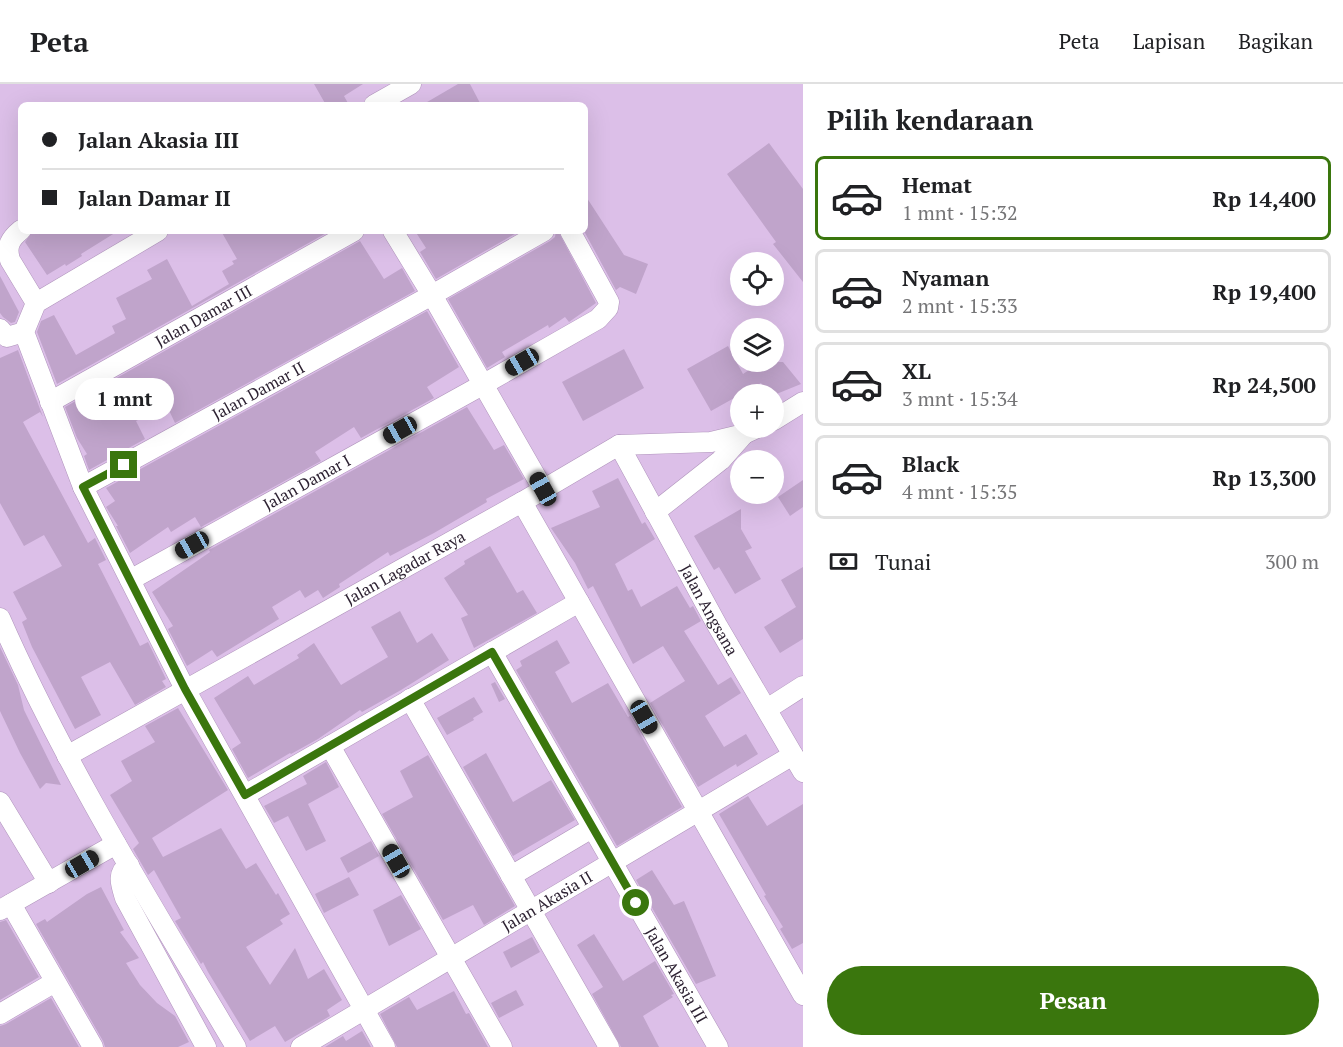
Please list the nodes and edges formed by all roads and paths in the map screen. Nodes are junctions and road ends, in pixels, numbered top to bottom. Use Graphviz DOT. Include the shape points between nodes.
graph roads {
  1 [pos="411,84"];
  2 [pos="379,102"];
  3 [pos="18,233"];
  4 [pos="153,234"];
  5 [pos="349,234"];
  6 [pos="395,234"];
  7 [pos="539,234"];
  8 [pos="572,234"];
  9 [pos="432,295"];
  10 [pos="36,303"];
  11 [pos="0,329"];
  12 [pos="24,332"];
  13 [pos="484,384"];
  14 [pos="50,402"];
  15 [pos="803,402"];
  16 [pos="784,414"];
  17 [pos="730,437"];
  18 [pos="743,438"];
  19 [pos="619,445"];
  20 [pos="83,487"];
  21 [pos="543,489"];
  22 [pos="522,502"];
  23 [pos="655,512"];
  24 [pos="129,580"];
  25 [pos="579,602"];
  26 [pos="0,618"];
  27 [pos="492,652"];
  28 [pos="803,686"];
  29 [pos="185,689"];
  30 [pos="410,699"];
  31 [pos="767,709"];
  32 [pos="330,746"];
  33 [pos="67,756"];
  34 [pos="798,764"];
  35 [pos="245,795"];
  36 [pos="1,806"];
  37 [pos="698,812"];
  38 [pos="592,828"];
  39 [pos="116,844"];
  40 [pos="612,862"];
  41 [pos="129,865"];
  42 [pos="511,876"];
  43 [pos="49,883"];
  44 [pos="5,907"];
  45 [pos="531,910"];
  46 [pos="451,958"];
  47 [pos="55,982"];
  48 [pos="803,995"];
  49 [pos="364,1010"];
  50 [pos="0,1014"];
  51 [pos="93,1047"];
  52 [pos="206,1047"];
  53 [pos="236,1047"];
  54 [pos="301,1047"];
  55 [pos="385,1047"];
  56 [pos="502,1047"];
  57 [pos="609,1047"];
  58 [pos="718,1047"];
  1 -- 2 [label="street"];
  3 -- 10 [label="street" via="8,245 10,260"];
  4 -- 10 [label="street"];
  5 -- 14 [label="street, Jalan Damar III"];
  6 -- 9 [label="street"];
  7 -- 9 [label="street, Jalan Damar II"];
  8 -- 13 [label="street, Jalan Damar I" via="606,295 608,308 598,319"];
  9 -- 13 [label="street"];
  9 -- 20 [label="street, Jalan Damar II"];
  10 -- 12 [label="street"];
  11 -- 12 [label="street" via="7,337"];
  12 -- 14 [label="street"];
  13 -- 21 [label="street"];
  13 -- 24 [label="street, Jalan Damar I"];
  14 -- 20 [label="street"];
  15 -- 16 [label="street"];
  17 -- 19 [label="street, Jalan Lagadar Raya" via="711,442"];
  18 -- 23 [label="street" via="722,460"];
  19 -- 21 [label="street, Jalan Lagadar Raya"];
  19 -- 23 [label="street, Jalan Angsana"];
  20 -- 24 [label="street"];
  21 -- 22 [label="street, Jalan Lagadar Raya"];
  22 -- 25 [label="street"];
  22 -- 29 [label="street, Jalan Lagadar Raya"];
  23 -- 31 [label="street, Jalan Angsana"];
  24 -- 29 [label="street"];
  25 -- 27 [label="street"];
  25 -- 37 [label="street"];
  26 -- 33 [label="street"];
  27 -- 30 [label="street"];
  27 -- 38 [label="street, Jalan Akasia III"];
  28 -- 31 [label="street"];
  29 -- 33 [label="street, Jalan Lagadar Raya"];
  29 -- 35 [label="street"];
  30 -- 32 [label="street"];
  30 -- 42 [label="street"];
  31 -- 34 [label="street, Jalan Angsana"];
  32 -- 35 [label="street"];
  32 -- 46 [label="street"];
  33 -- 39 [label="street"];
  34 -- 37 [label="street, Jalan Akasia II"];
  35 -- 49 [label="street"];
  36 -- 43 [label="street"];
  37 -- 40 [label="street, Jalan Akasia II"];
  37 -- 48 [label="street"];
  38 -- 40 [label="street, Jalan Akasia III"];
  38 -- 42 [label="street"];
  39 -- 41 [label="street"];
  39 -- 43 [label="street"];
  40 -- 45 [label="street, Jalan Akasia II"];
  40 -- 58 [label="street, Jalan Akasia III"];
  41 -- 52 [label="street" via="120,874 125,898"];
  41 -- 53 [label="street"];
  42 -- 45 [label="street"];
  43 -- 44 [label="street"];
  44 -- 47 [label="street"];
  45 -- 46 [label="street, Jalan Akasia II"];
  45 -- 57 [label="street"];
  46 -- 49 [label="street, Jalan Akasia II"];
  46 -- 56 [label="street"];
  47 -- 50 [label="street"];
  47 -- 51 [label="street"];
  49 -- 54 [label="street, Jalan Akasia II"];
  49 -- 55 [label="street"];
}
